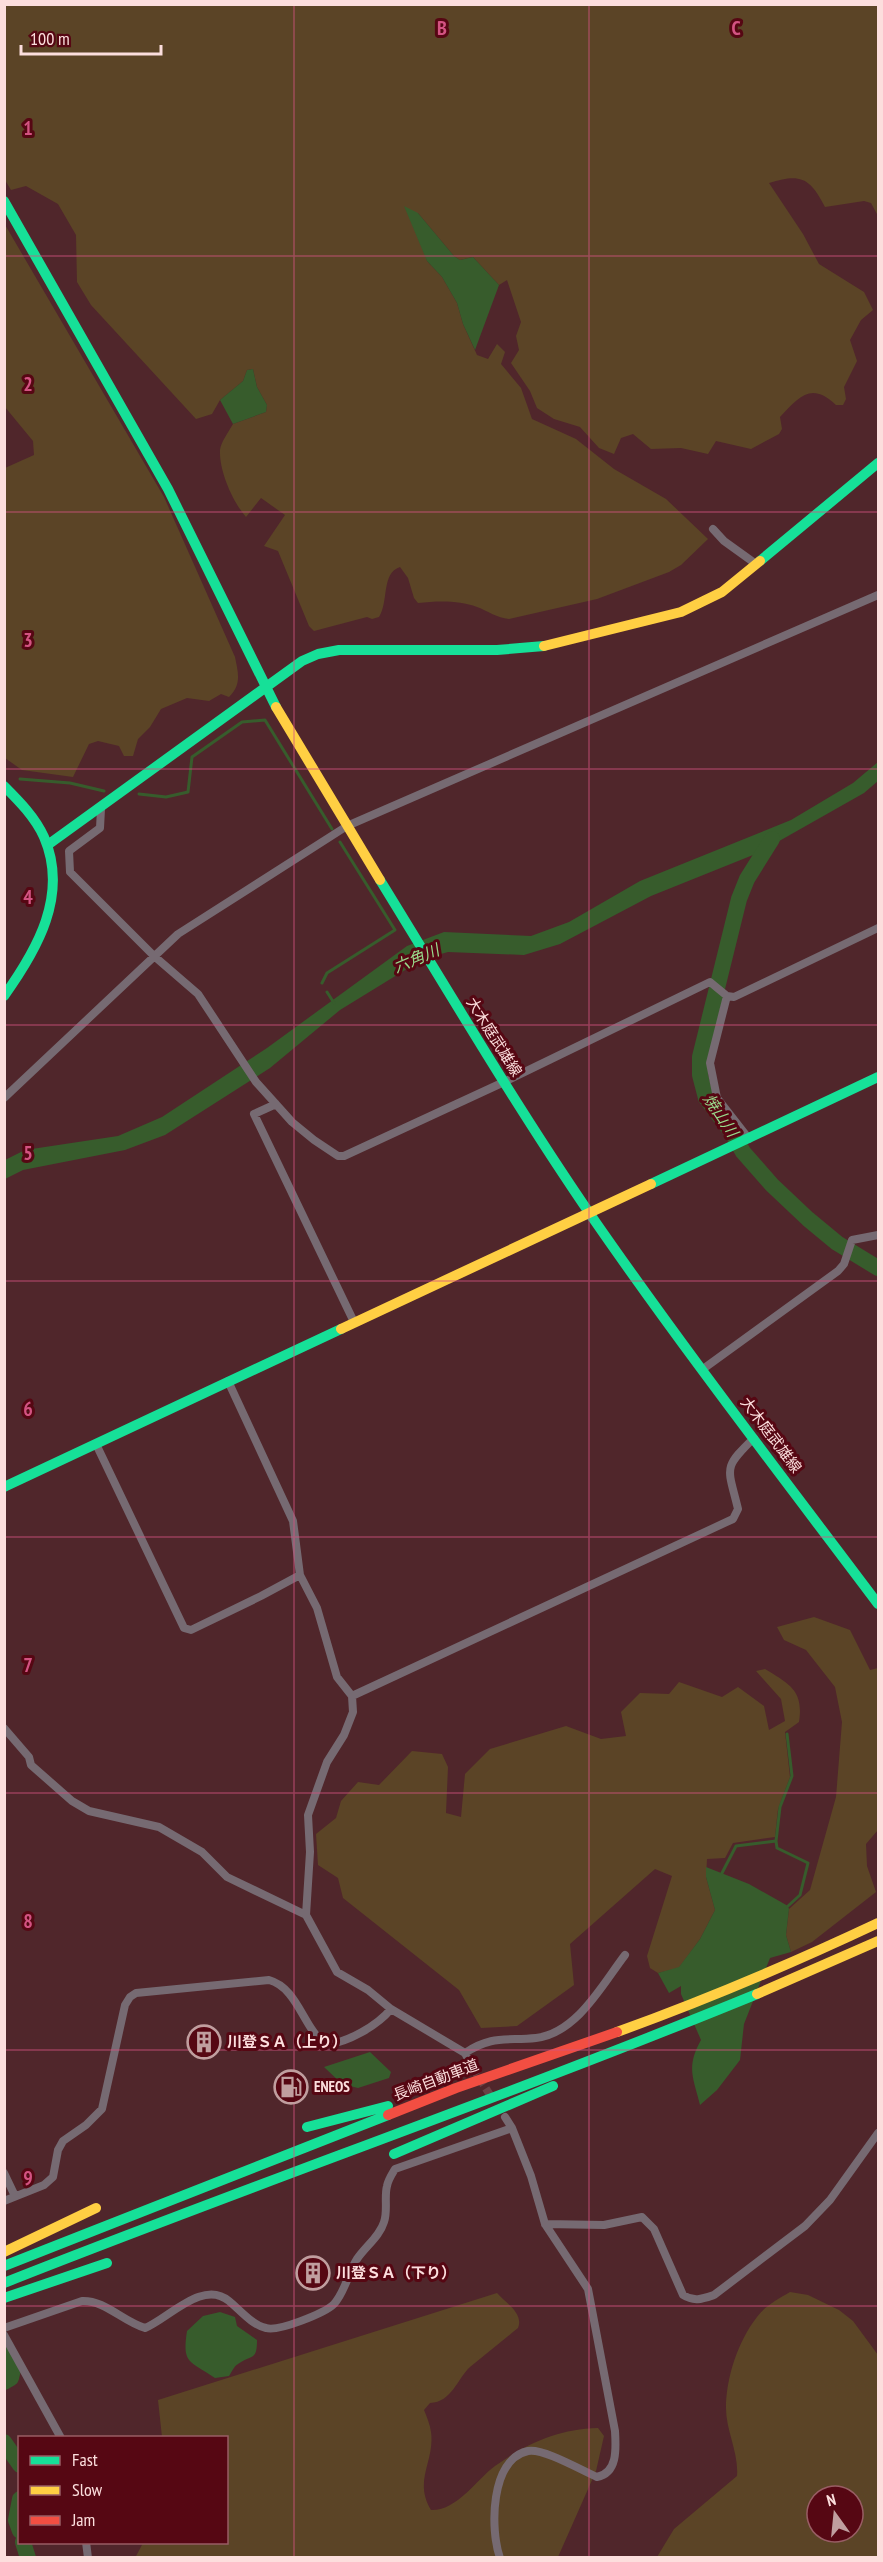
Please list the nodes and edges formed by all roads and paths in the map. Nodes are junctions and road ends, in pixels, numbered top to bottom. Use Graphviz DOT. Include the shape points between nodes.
graph roads {
  1 [pos="4,201"];
  2 [pos="879,463"];
  3 [pos="713,529"];
  4 [pos="756,564"];
  5 [pos="879,595"];
  6 [pos="265,687"];
  7 [pos="4,786"];
  8 [pos="100,809"];
  9 [pos="347,826"];
  10 [pos="49,844"];
  11 [pos="879,928"];
  12 [pos="154,956"];
  13 [pos="4,996"];
  14 [pos="727,996"];
  15 [pos="879,1077"];
  16 [pos="504,1082"];
  17 [pos="4,1098"];
  18 [pos="276,1104"];
  19 [pos="749,1139"];
  20 [pos="589,1212"];
  21 [pos="879,1235"];
  22 [pos="354,1322"];
  23 [pos="703,1369"];
  24 [pos="228,1381"];
  25 [pos="754,1438"];
  26 [pos="96,1444"];
  27 [pos="4,1487"];
  28 [pos="300,1575"];
  29 [pos="879,1604"];
  30 [pos="352,1696"];
  31 [pos="4,1728"];
  32 [pos="306,1916"];
  33 [pos="879,1923"];
  34 [pos="879,1941"];
  35 [pos="625,1955"];
  36 [pos="391,2009"];
  37 [pos="680,2026"];
  38 [pos="465,2053"];
  39 [pos="473,2068"];
  40 [pos="456,2088"];
  41 [pos="505,2117"];
  42 [pos="307,2127"];
  43 [pos="512,2128"];
  44 [pos="879,2133"];
  45 [pos="393,2154"];
  46 [pos="4,2173"];
  47 [pos="15,2196"];
  48 [pos="4,2201"];
  49 [pos="96,2208"];
  50 [pos="545,2224"];
  51 [pos="4,2252"];
  52 [pos="107,2263"];
  53 [pos="4,2266"];
  54 [pos="4,2283"];
  55 [pos="4,2298"];
  56 [pos="4,2328"];
  57 [pos="4,2335"];
  58 [pos="60,2436"];
  59 [pos="500,2558"];
  1 -- 6 [label="main road, 大木庭武雄線" via="168,489"];
  2 -- 4 [label="main road"];
  3 -- 4 [label="street"];
  4 -- 6 [label="main road" via="722,592 681,612 553,645 497,650 339,650 302,661"];
  5 -- 9 [label="street"];
  6 -- 8 [label="main road"];
  6 -- 9 [label="main road, 大木庭武雄線"];
  7 -- 10 [label="main road" via="28,810"];
  8 -- 10 [label="main road"];
  8 -- 12 [label="street" via="100,828 69,851 70,872"];
  9 -- 12 [label="street" via="178,934"];
  9 -- 16 [label="main road, 大木庭武雄線"];
  10 -- 13 [label="main road" via="55,878 48,921 30,961"];
  11 -- 14 [label="street" via="734,998"];
  12 -- 17 [label="street"];
  12 -- 18 [label="street" via="198,994 256,1082"];
  14 -- 16 [label="street" via="710,982"];
  14 -- 19 [label="street" via="710,1063 717,1098"];
  15 -- 19 [label="main road"];
  16 -- 18 [label="street" via="344,1156 314,1140"];
  16 -- 20 [label="main road, 大木庭武雄線"];
  18 -- 22 [label="street" via="254,1114"];
  19 -- 20 [label="main road"];
  20 -- 22 [label="main road"];
  20 -- 23 [label="main road, 大木庭武雄線"];
  21 -- 23 [label="street" via="852,1240 838,1272"];
  22 -- 24 [label="main road"];
  23 -- 25 [label="main road, 大木庭武雄線"];
  24 -- 26 [label="main road"];
  24 -- 28 [label="street" via="293,1521"];
  25 -- 29 [label="main road, 大木庭武雄線"];
  25 -- 30 [label="street" via="732,1459 729,1471 738,1509 733,1519"];
  26 -- 27 [label="main road"];
  26 -- 28 [label="street" via="184,1628 191,1630"];
  28 -- 30 [label="street" via="317,1608 337,1677"];
  30 -- 32 [label="street" via="353,1712 327,1762 308,1815"];
  31 -- 32 [label="street" via="32,1766 72,1801 89,1811 159,1827 202,1852 227,1877"];
  32 -- 36 [label="street" via="337,1972"];
  33 -- 40 [label="main road, 長崎自動車道" via="662,2016"];
  34 -- 37 [label="main road"];
  35 -- 38 [label="street" via="575,2019 553,2034 490,2040"];
  36 -- 38 [label="street"];
  36 -- 47 [label="street" via="383,2019 338,2043 326,2045 315,2037 286,1989 269,1980 136,1994 125,2005 102,2109 63,2141 53,2177 44,2185"];
  37 -- 45 [label="main road" via="576,2076"];
  37 -- 54 [label="main road"];
  38 -- 39 [label="street"];
  40 -- 42 [label="main road"];
  40 -- 53 [label="main road, 長崎自動車道"];
  41 -- 43 [label="street"];
  43 -- 50 [label="street"];
  43 -- 56 [label="street" via="395,2169 387,2185 384,2222 357,2260 334,2303 324,2311 267,2329 226,2298 213,2293 179,2306 144,2328 94,2301 82,2301"];
  44 -- 50 [label="street" via="830,2200 805,2226 714,2295 701,2300 683,2295 654,2229 642,2217 604,2225"];
  46 -- 47 [label="street"];
  47 -- 48 [label="street"];
  49 -- 51 [label="main road"];
  50 -- 59 [label="street" via="588,2289 616,2453 612,2467 597,2477 542,2452 519,2455 497,2488 494,2525"];
  52 -- 55 [label="main road"];
  57 -- 58 [label="street"];
}
